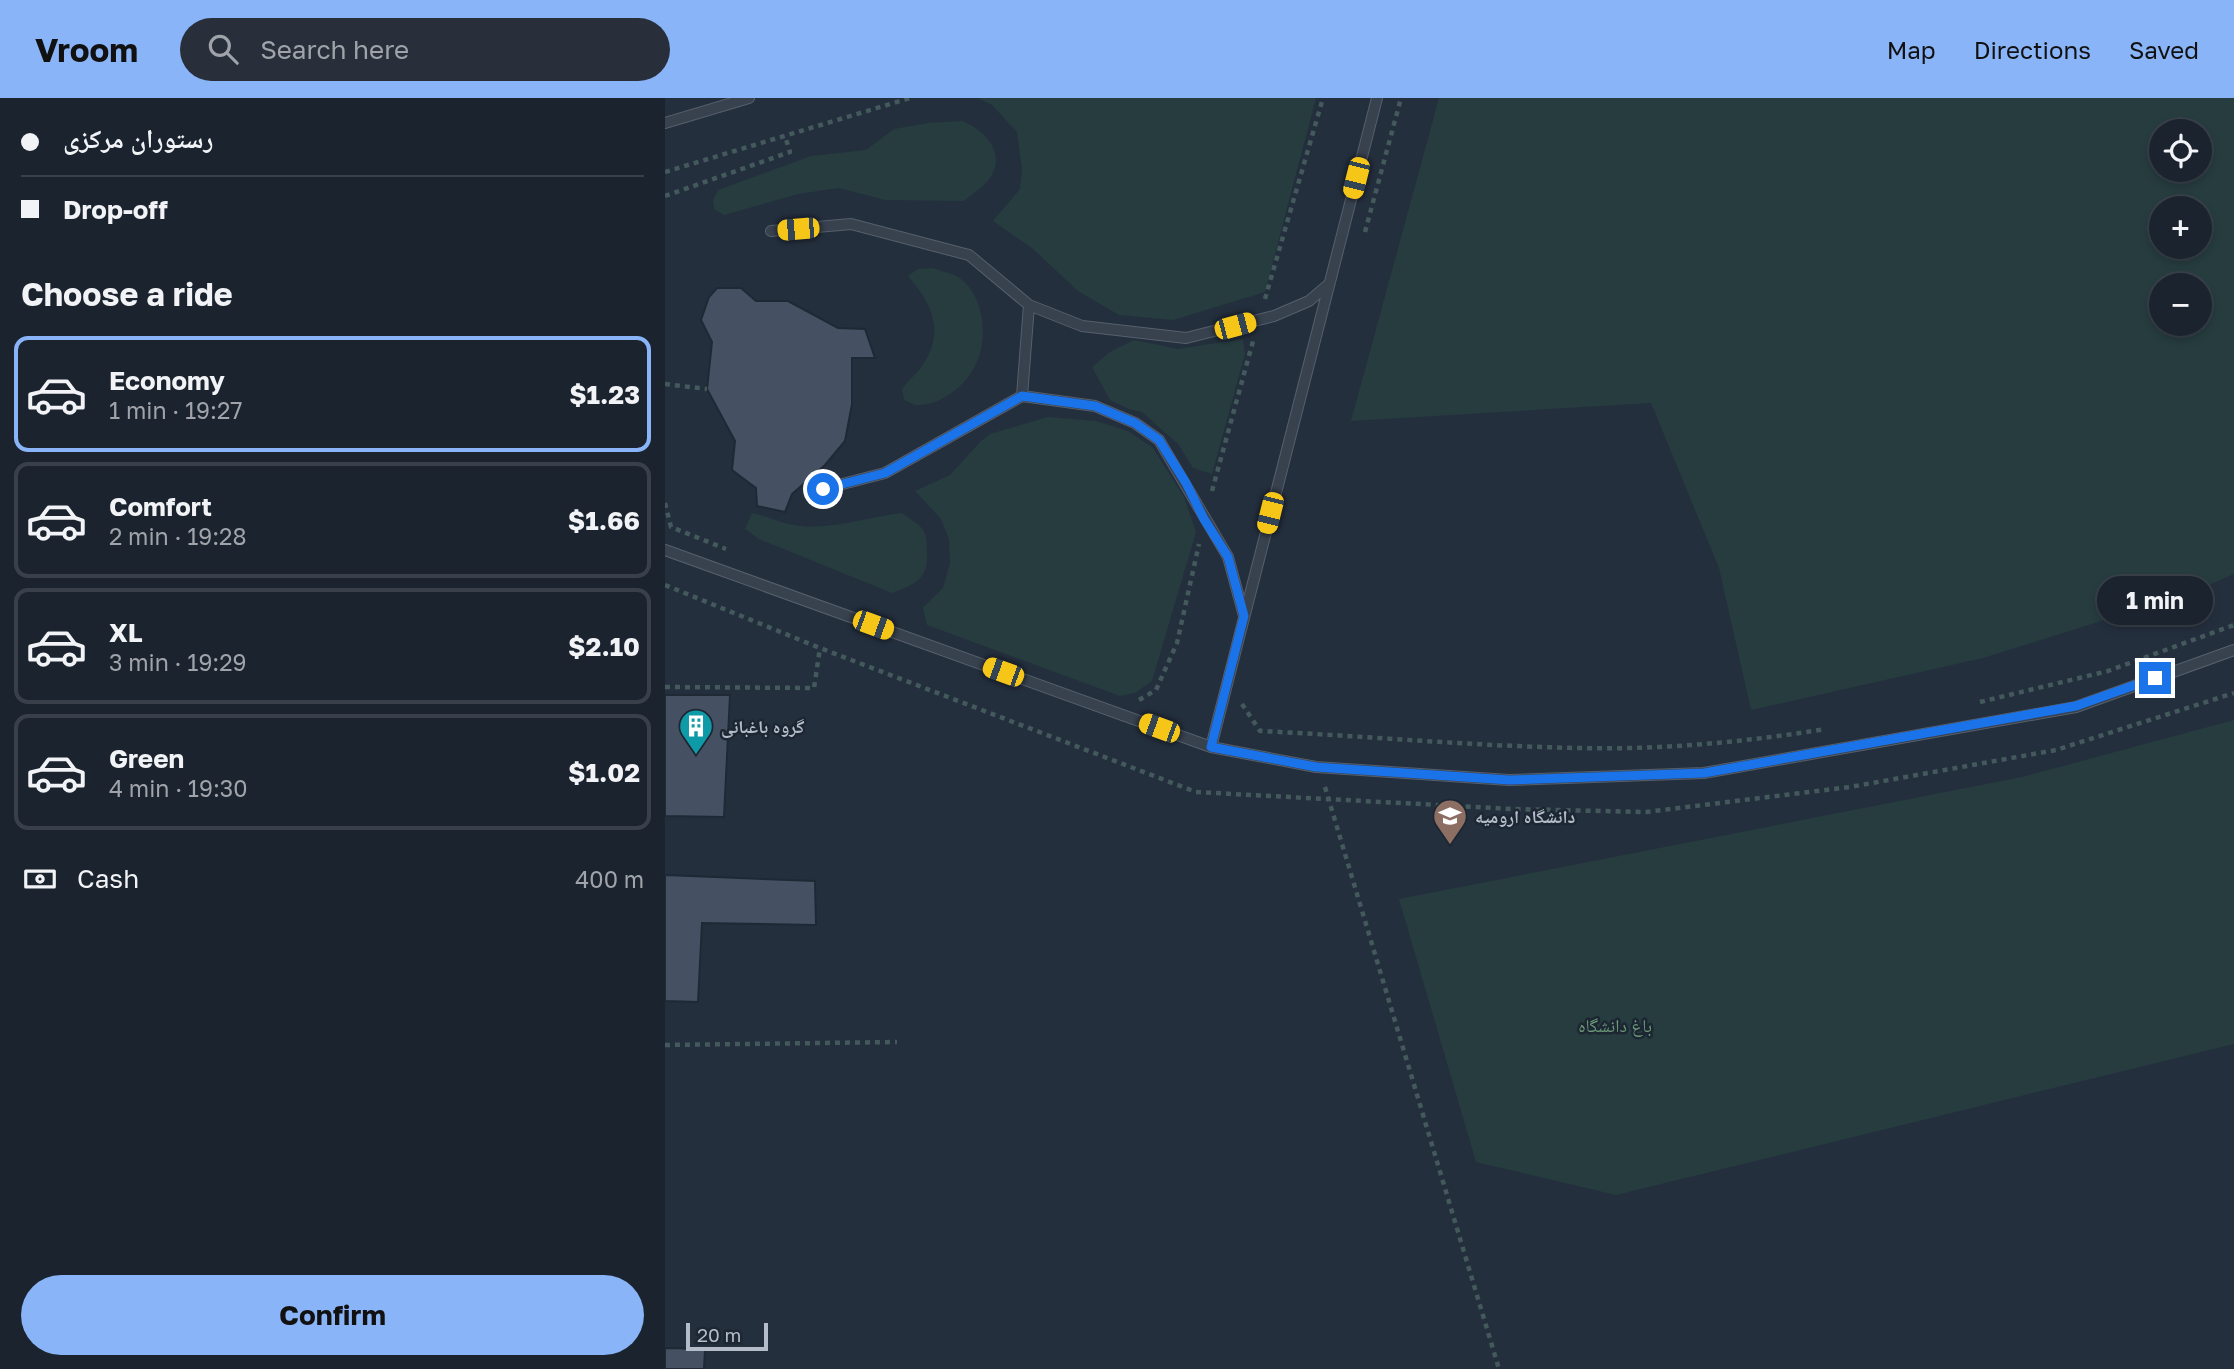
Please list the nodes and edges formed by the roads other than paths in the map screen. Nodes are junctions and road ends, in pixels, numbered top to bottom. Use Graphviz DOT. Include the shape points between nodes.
graph roads {
  1 [pos="749,98"];
  2 [pos="1377,98"];
  3 [pos="665,123"];
  4 [pos="771,231"];
  5 [pos="1329,284"];
  6 [pos="1029,305"];
  7 [pos="1022,396"];
  8 [pos="823,489"];
  9 [pos="665,550"];
  10 [pos="1244,616"];
  11 [pos="2234,650"];
  12 [pos="1211,747"];
  1 -- 3 [label="lane"];
  2 -- 5 [label="lane"];
  4 -- 6 [label="lane" via="851,224 969,254"];
  5 -- 6 [label="lane" via="1309,301 1259,320 1186,338 1082,326"];
  5 -- 10 [label="lane"];
  6 -- 7 [label="lane"];
  7 -- 8 [label="lane" via="885,473"];
  7 -- 10 [label="lane" via="1095,406 1135,423 1159,440 1228,557"];
  9 -- 12 [label="lane"];
  10 -- 12 [label="lane"];
  11 -- 12 [label="lane" via="2076,706 1704,773 1509,780 1316,767"];
}
